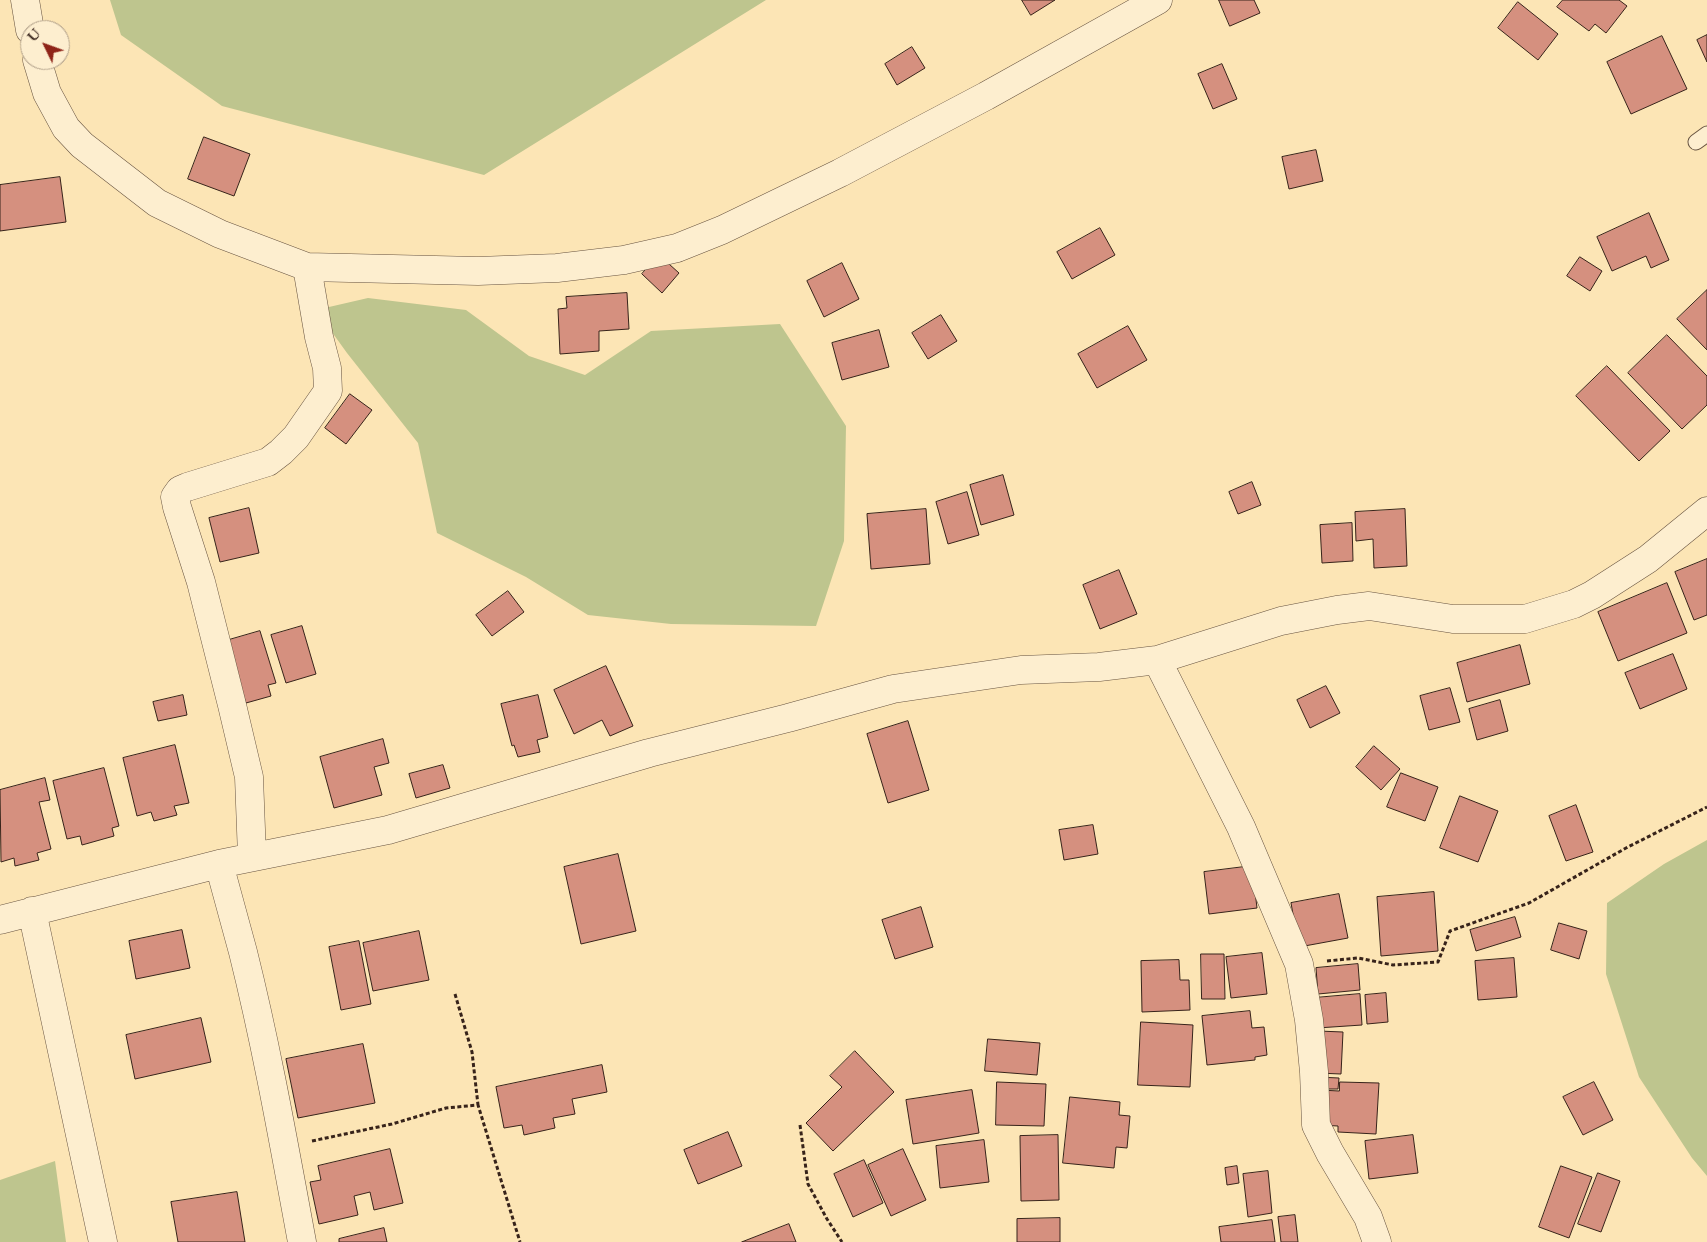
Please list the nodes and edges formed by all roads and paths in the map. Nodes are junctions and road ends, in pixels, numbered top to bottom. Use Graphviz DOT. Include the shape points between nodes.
graph roads {
  1 [pos="26,0"];
  2 [pos="1158,0"];
  3 [pos="29,20"];
  4 [pos="40,70"];
  5 [pos="307,267"];
  6 [pos="1707,511"];
  7 [pos="1157,660"];
  8 [pos="1707,807"];
  9 [pos="252,856"];
  10 [pos="219,864"];
  11 [pos="32,911"];
  12 [pos="0,920"];
  13 [pos="1299,964"];
  14 [pos="455,994"];
  15 [pos="478,1105"];
  16 [pos="800,1125"];
  17 [pos="284,1146"];
  18 [pos="103,1242"];
  19 [pos="302,1242"];
  20 [pos="520,1242"];
  21 [pos="842,1242"];
  22 [pos="1377,1242"];
  1 -- 3 [label="street"];
  2 -- 5 [label="street" via="840,173 722,230 676,248 624,260 557,268 478,271"];
  4 -- 5 [label="street" via="47,93 66,128 82,145 157,203 220,234"];
  5 -- 9 [label="street" via="319,337 328,368 328,391 296,438 268,462 180,490 175,499 201,582 248,776"];
  6 -- 7 [label="street" via="1641,564 1592,595 1548,613 1525,619 1454,619 1369,606 1281,621"];
  7 -- 9 [label="street" via="1100,667 1021,670 893,689 649,754 388,830"];
  7 -- 13 [label="street" via="1241,827"];
  8 -- 13 [label="path" via="1529,903 1450,931 1438,962 1393,965 1358,958"];
  9 -- 10 [label="street"];
  10 -- 11 [label="street"];
  10 -- 17 [label="street" via="243,952"];
  11 -- 12 [label="street"];
  11 -- 18 [label="street"];
  13 -- 22 [label="street" via="1309,1020 1316,1125 1368,1217"];
  14 -- 15 [label="path" via="472,1052"];
  15 -- 17 [label="path" via="446,1108 349,1135"];
  15 -- 20 [label="path"];
  16 -- 21 [label="path" via="808,1184"];
  17 -- 19 [label="street"];
}
